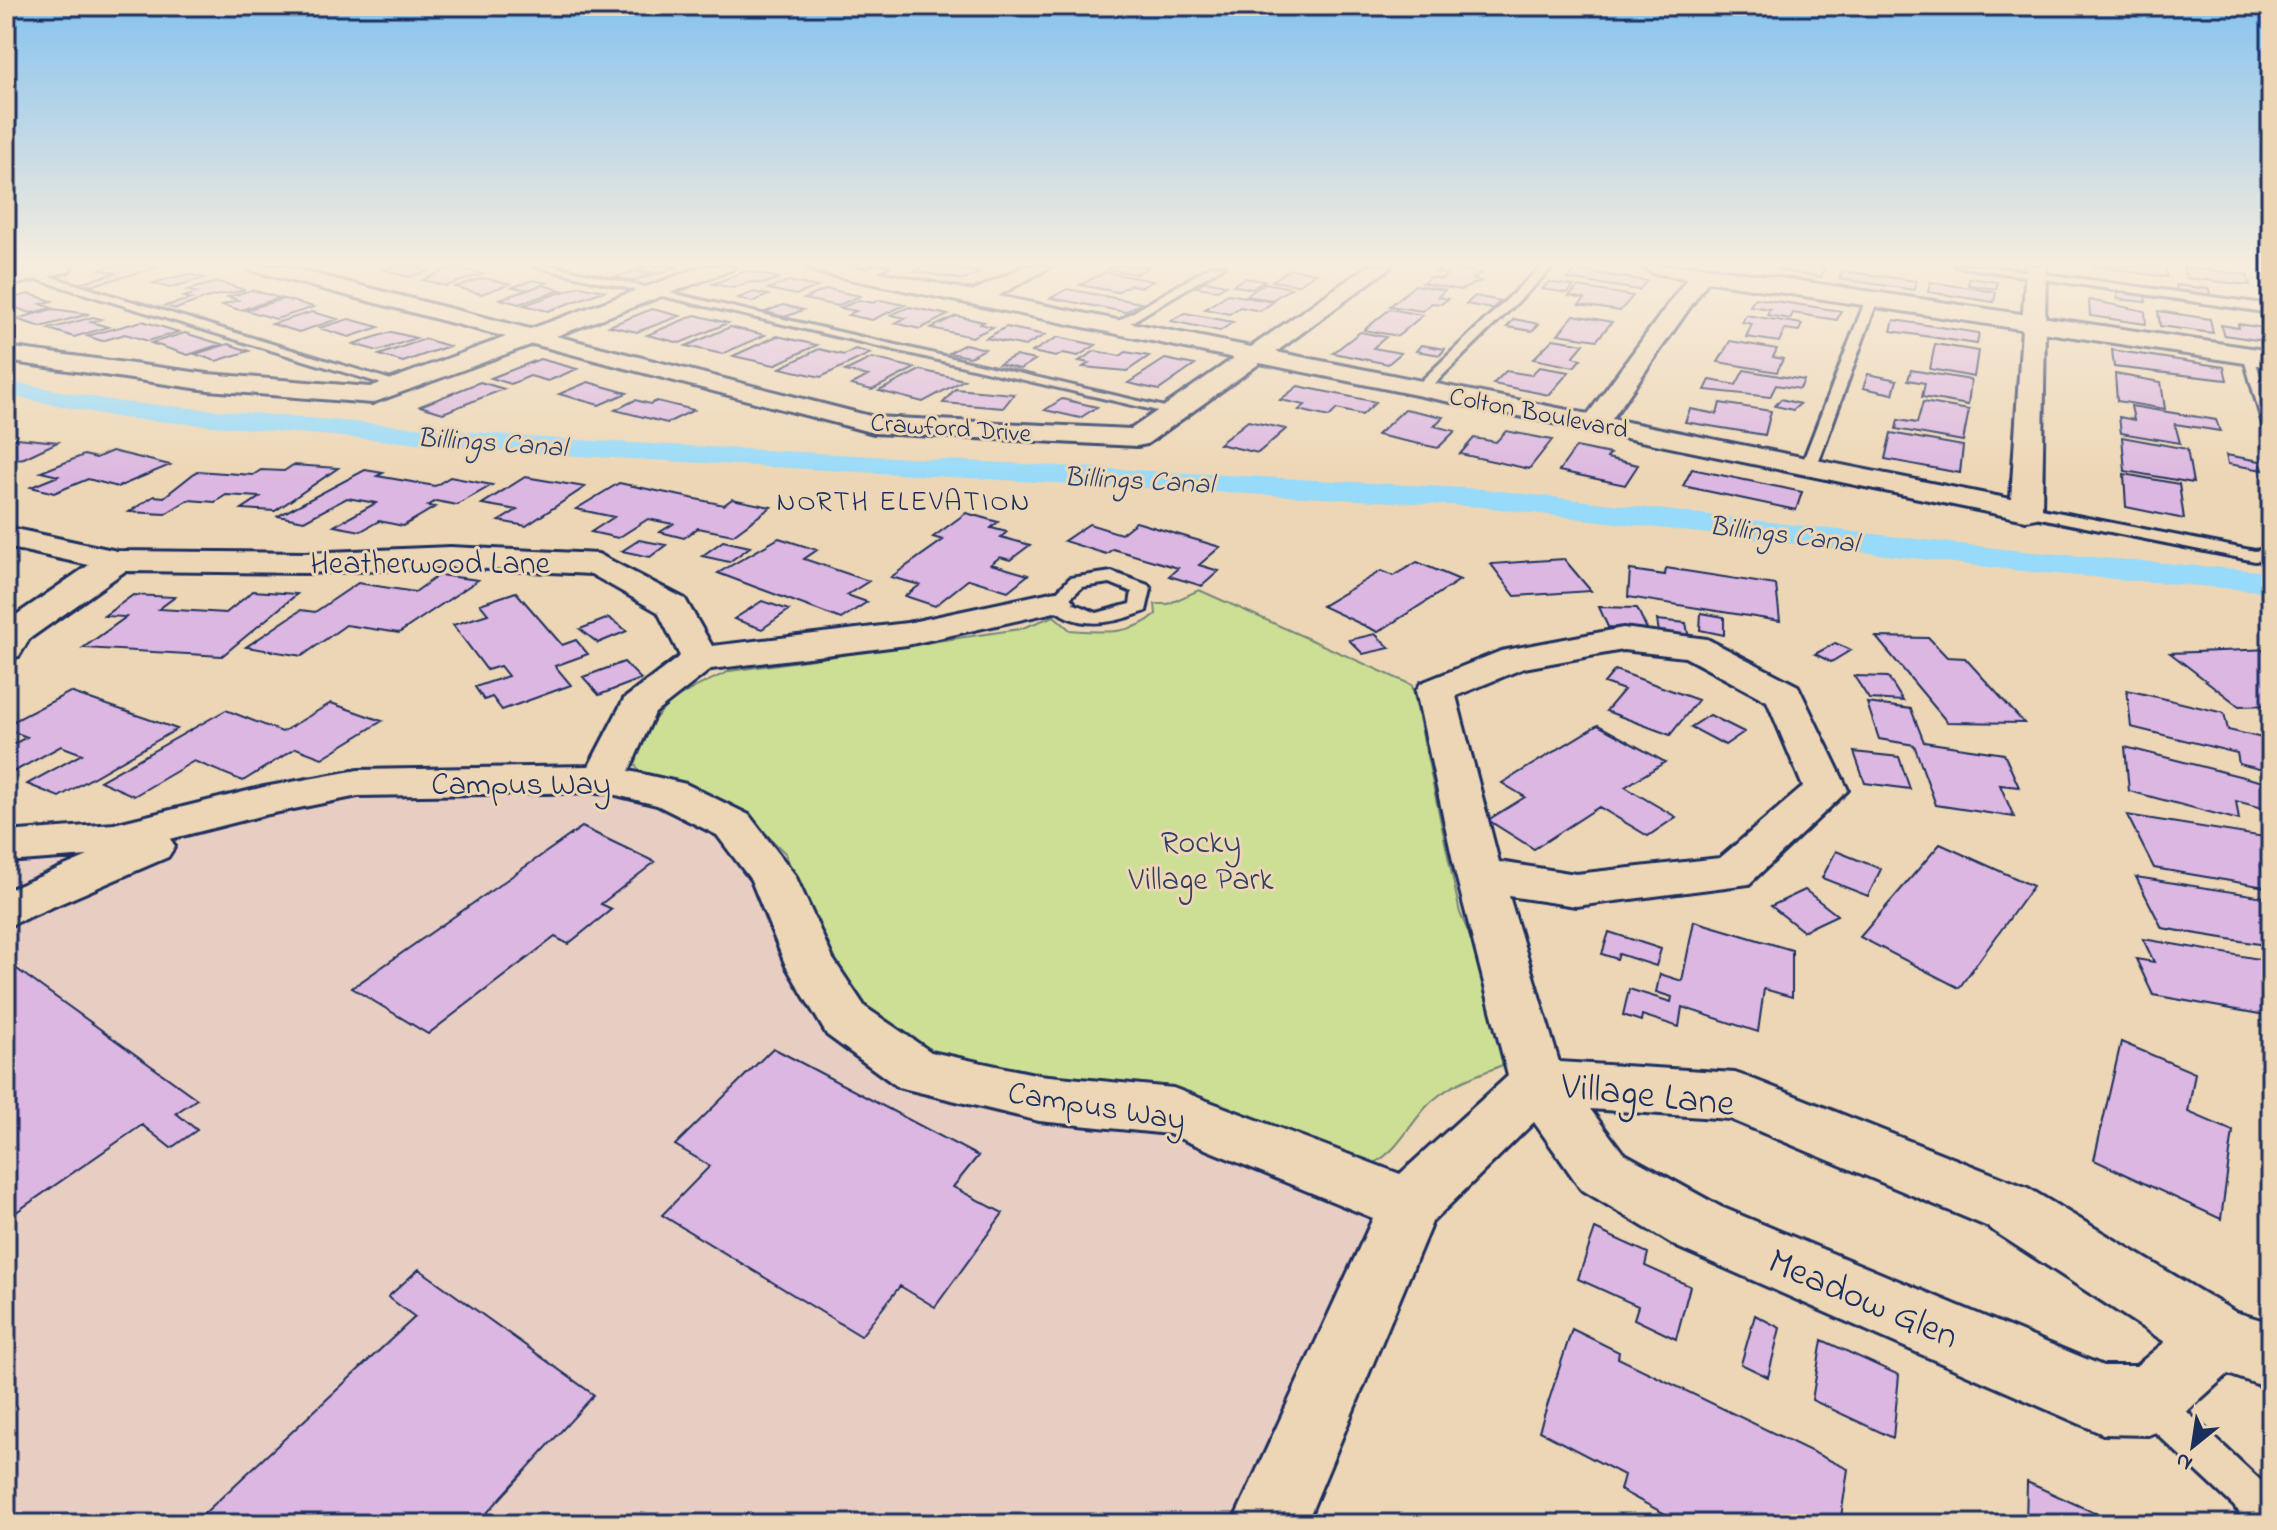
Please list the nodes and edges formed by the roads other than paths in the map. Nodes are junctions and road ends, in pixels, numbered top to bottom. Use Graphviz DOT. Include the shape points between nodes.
graph roads {
  1 [pos="242,337"];
  2 [pos="531,337"];
  3 [pos="534,337"];
  4 [pos="849,337"];
  5 [pos="1172,337"];
  6 [pos="1277,337"];
  7 [pos="1475,337"];
  8 [pos="1656,337"];
  9 [pos="1858,337"];
  10 [pos="2033,337"];
  11 [pos="2129,337"];
  12 [pos="6,354"];
  13 [pos="1253,354"];
  14 [pos="2259,357"];
  15 [pos="401,385"];
  16 [pos="1422,388"];
  17 [pos="1175,411"];
  18 [pos="1595,423"];
  19 [pos="2271,428"];
  20 [pos="1809,466"];
  21 [pos="2026,511"];
  22 [pos="6,537"];
  23 [pos="2271,553"];
  24 [pos="117,561"];
  25 [pos="1056,602"];
  26 [pos="6,648"];
  27 [pos="700,659"];
  28 [pos="604,779"];
  29 [pos="264,801"];
  30 [pos="6,847"];
  31 [pos="1479,875"];
  32 [pos="6,910"];
  33 [pos="1538,1083"];
  34 [pos="1409,1205"];
  35 [pos="2245,1347"];
  36 [pos="2148,1401"];
  37 [pos="1269,1524"];
  38 [pos="2270,1524"];
  1 -- 15 [label="lane"];
  2 -- 15 [label="street"];
  3 -- 17 [label="street, Crawford Drive" via="874,425 1137,438"];
  4 -- 17 [label="lane"];
  5 -- 13 [label="street, Colton Boulevard"];
  6 -- 13 [label="street"];
  7 -- 16 [label="lane"];
  8 -- 18 [label="street"];
  9 -- 20 [label="lane"];
  10 -- 21 [label="street"];
  11 -- 14 [label="street"];
  12 -- 15 [label="street" via="208,382 372,395"];
  13 -- 16 [label="street, Colton Boulevard"];
  13 -- 17 [label="street"];
  14 -- 19 [label="lane"];
  16 -- 18 [label="street, Colton Boulevard"];
  18 -- 20 [label="street, Colton Boulevard"];
  20 -- 21 [label="street, Colton Boulevard"];
  21 -- 23 [label="lane" via="2255,556"];
  22 -- 24 [label="street, Heatherwood Lane"];
  24 -- 26 [label="street" via="14,633"];
  24 -- 27 [label="street, Heatherwood Lane" via="305,563 450,557 598,564 673,606"];
  25 -- 27 [label="street" via="907,634"];
  27 -- 28 [label="street" via="638,707"];
  28 -- 29 [label="street, Campus Way" via="358,783"];
  28 -- 34 [label="street, Campus Way" via="671,794 733,825 772,875 811,966 846,1021 917,1071 1039,1098 1173,1111"];
  29 -- 30 [label="street, Campus Way" via="114,839"];
  29 -- 32 [label="street"];
  31 -- 31 [label="street" via="1435,691 1514,659 1623,639 1694,647 1784,694 1826,790 1733,873 1576,890"];
  31 -- 33 [label="street"];
  33 -- 34 [label="street, Village Lane"];
  33 -- 35 [label="street, Village Lane" via="1735,1096 2007,1207"];
  33 -- 36 [label="street, Meadow Glen" via="1602,1171 1699,1227 2103,1400"];
  34 -- 37 [label="street, Village Lane"];
  35 -- 36 [label="street"];
  36 -- 38 [label="lane" via="2247,1493"];
}
